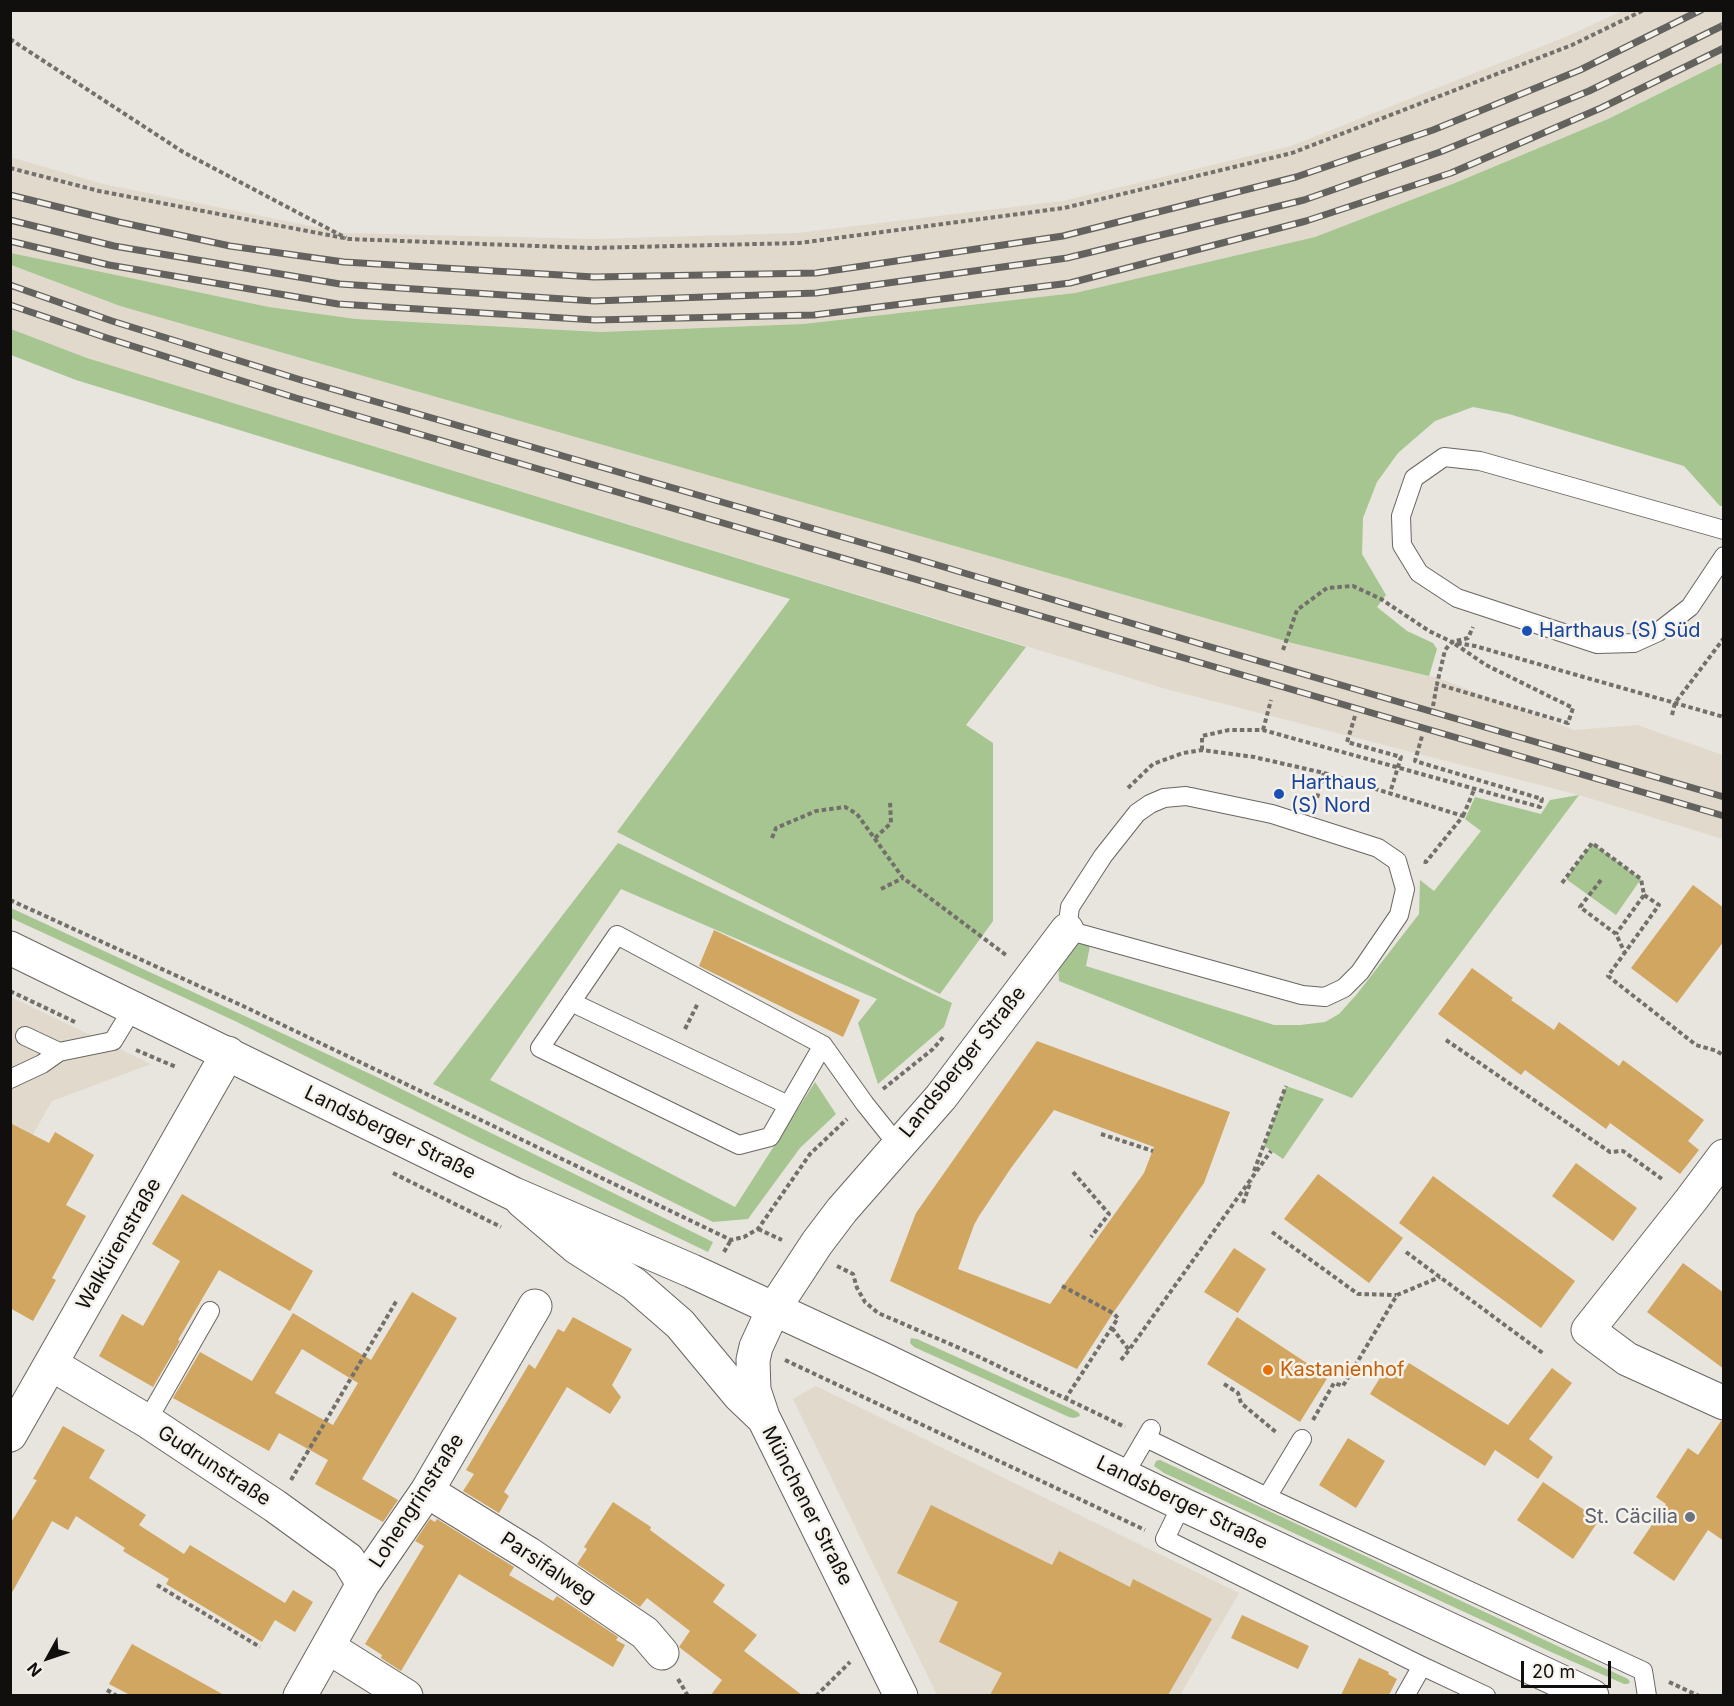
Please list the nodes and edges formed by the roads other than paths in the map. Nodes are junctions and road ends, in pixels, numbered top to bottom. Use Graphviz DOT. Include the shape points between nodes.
graph roads {
  1 [pos="1724,530"];
  2 [pos="1724,556"];
  3 [pos="1067,930"];
  4 [pos="10,948"];
  5 [pos="571,1002"];
  6 [pos="133,1008"];
  7 [pos="25,1036"];
  8 [pos="823,1045"];
  9 [pos="59,1052"];
  10 [pos="228,1053"];
  11 [pos="10,1079"];
  12 [pos="788,1105"];
  13 [pos="897,1144"];
  14 [pos="1724,1156"];
  15 [pos="514,1194"];
  16 [pos="535,1306"];
  17 [pos="773,1310"];
  18 [pos="210,1311"];
  19 [pos="51,1364"];
  20 [pos="1724,1403"];
  21 [pos="763,1417"];
  22 [pos="147,1421"];
  23 [pos="10,1435"];
  24 [pos="1300,1443"];
  25 [pos="1124,1475"];
  26 [pos="427,1491"];
  27 [pos="1267,1497"];
  28 [pos="1182,1504"];
  29 [pos="363,1584"];
  30 [pos="328,1647"];
  31 [pos="662,1653"];
  32 [pos="1422,1666"];
  33 [pos="300,1695"];
  34 [pos="406,1695"];
  35 [pos="901,1695"];
  36 [pos="1405,1695"];
  37 [pos="1486,1695"];
  38 [pos="1592,1695"];
  39 [pos="1647,1695"];
  1 -- 2 [label="lane" via="1480,462 1444,457 1414,478 1401,516 1402,545 1419,573 1457,598 1597,644 1634,643 1658,632 1690,607"];
  3 -- 3 [label="lane" via="1302,995 1325,997 1344,988 1360,972 1399,915 1405,889 1397,861 1378,848 1272,814 1186,796 1164,798 1137,813 1103,856 1070,907"];
  3 -- 13 [label="street, Landsberger Straße" via="941,1097"];
  4 -- 6 [label="street, Landsberger Straße"];
  5 -- 8 [label="lane" via="617,935"];
  5 -- 12 [label="lane"];
  5 -- 12 [label="lane" via="540,1048 739,1146 770,1137"];
  6 -- 9 [label="lane" via="113,1041"];
  6 -- 10 [label="street, Landsberger Straße"];
  7 -- 9 [label="lane"];
  8 -- 12 [label="lane"];
  8 -- 13 [label="lane"];
  9 -- 11 [label="lane"];
  10 -- 15 [label="street, Landsberger Straße"];
  10 -- 19 [label="street, Walkürenstraße"];
  13 -- 17 [label="street, Landsberger Straße" via="835,1218"];
  14 -- 20 [label="street" via="1588,1330 1627,1359"];
  15 -- 17 [label="street, Landsberger Straße"];
  15 -- 21 [label="street" via="576,1248 634,1284 674,1319"];
  16 -- 26 [label="street, Lohengrinstraße"];
  17 -- 21 [label="street, Münchener Straße" via="753,1359 754,1390"];
  17 -- 25 [label="street, Landsberger Straße"];
  18 -- 22 [label="lane"];
  19 -- 22 [label="street, Gudrunstraße"];
  19 -- 23 [label="street, Walkürenstraße"];
  21 -- 35 [label="street, Münchener Straße"];
  22 -- 29 [label="street, Gudrunstraße" via="348,1559"];
  24 -- 27 [label="lane"];
  25 -- 27 [label="lane" via="1149,1433"];
  25 -- 28 [label="street, Landsberger Straße"];
  26 -- 29 [label="street, Lohengrinstraße"];
  26 -- 31 [label="street, Parsifalweg" via="529,1554 645,1634"];
  27 -- 39 [label="lane" via="1644,1671"];
  28 -- 32 [label="lane, Landsberger Straße" via="1164,1539"];
  28 -- 38 [label="street, Landsberger Straße"];
  29 -- 30 [label="street, Lohengrinstraße"];
  30 -- 33 [label="street, Lohengrinstraße"];
  30 -- 34 [label="street"];
  32 -- 36 [label="lane"];
  32 -- 37 [label="lane, Landsberger Straße"];
}
